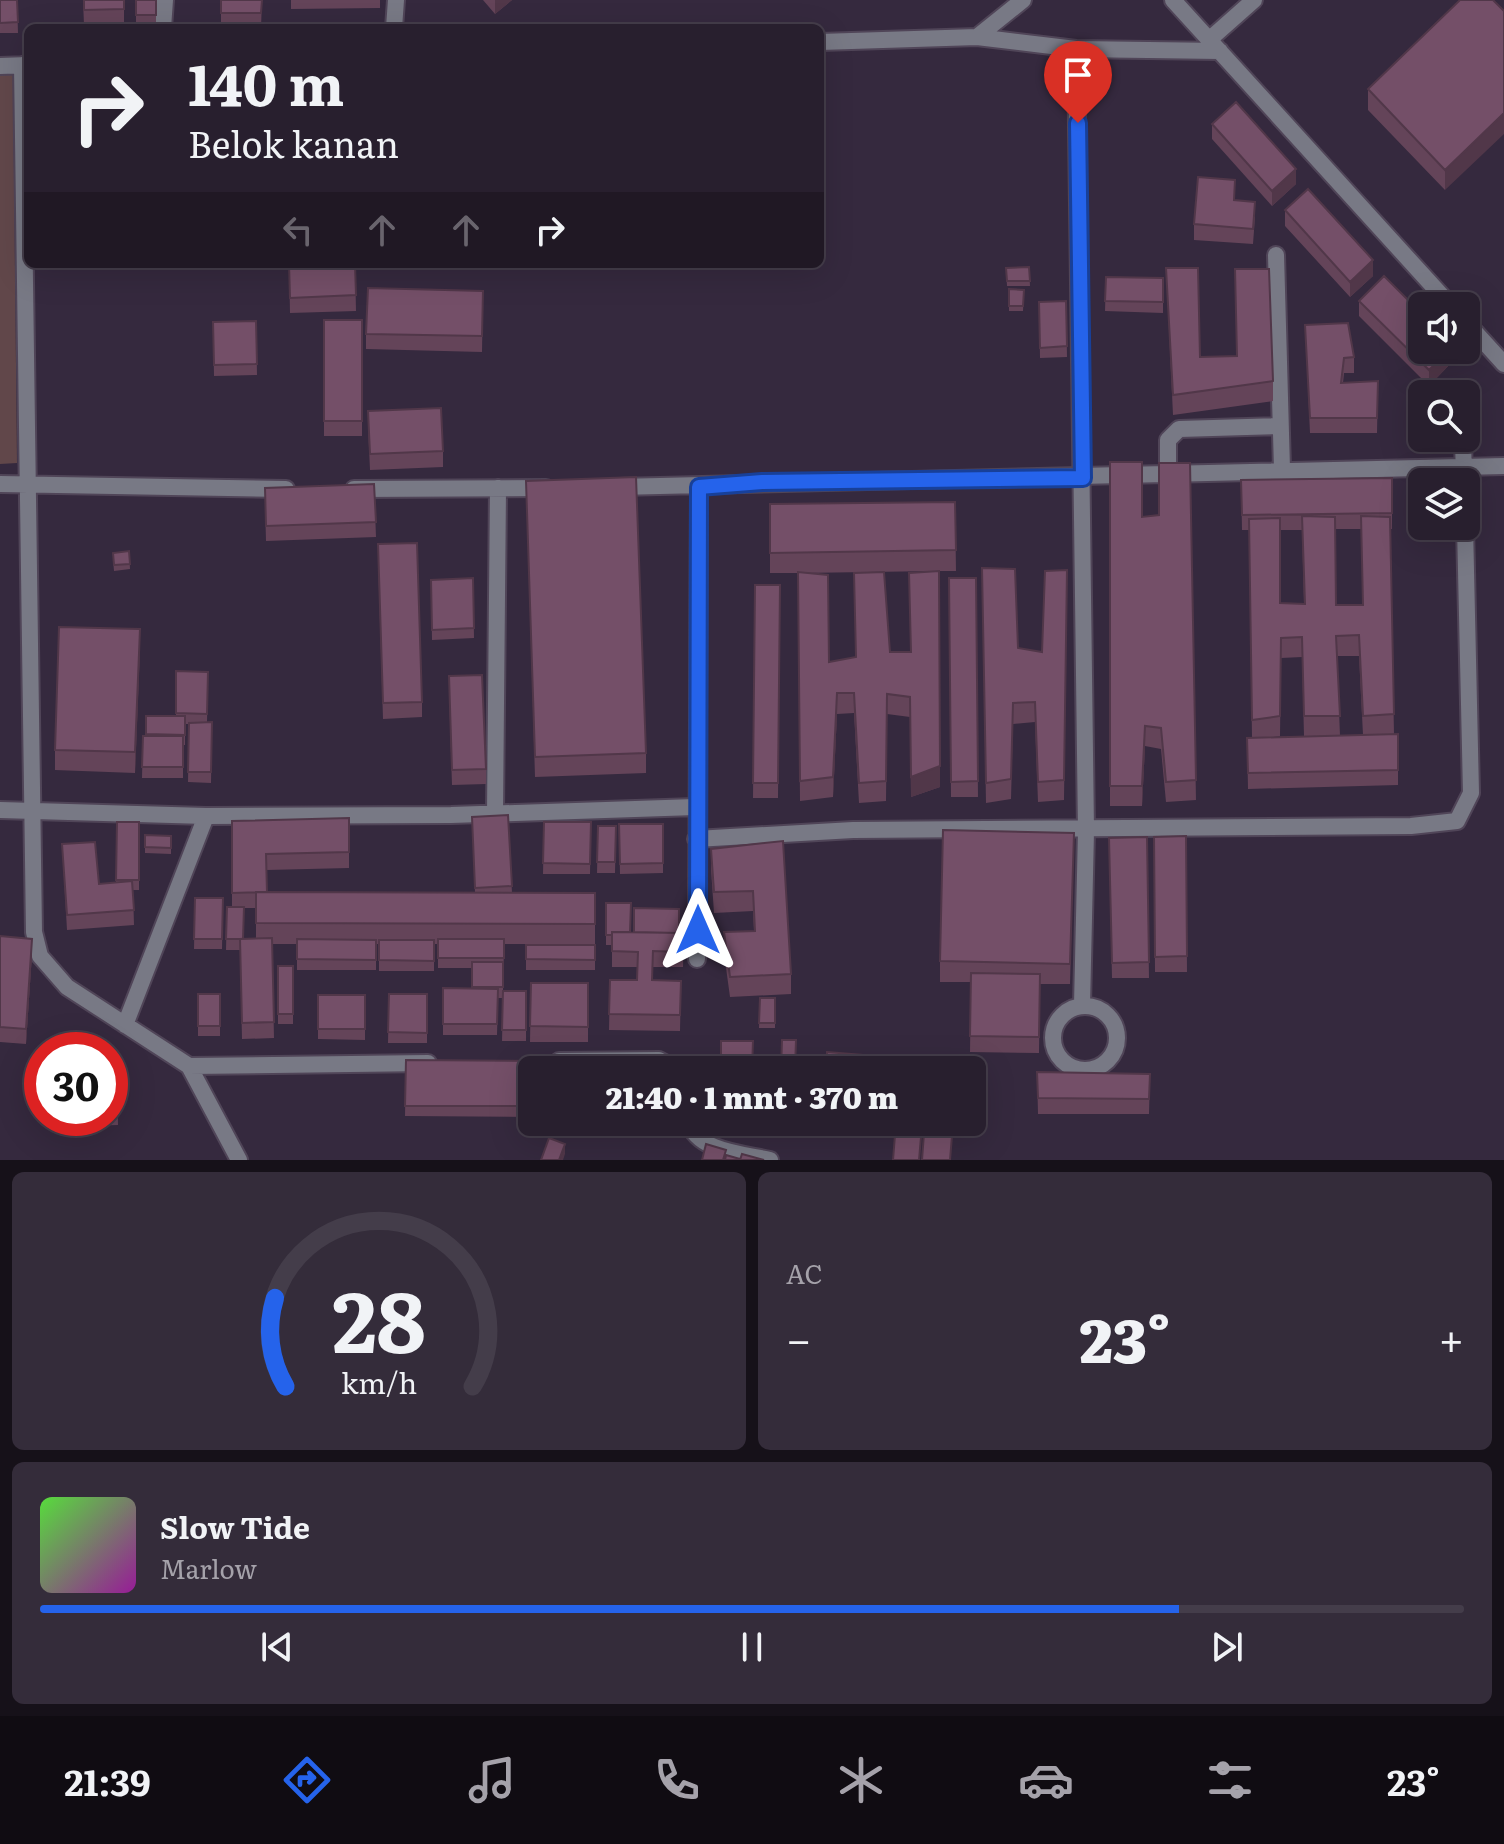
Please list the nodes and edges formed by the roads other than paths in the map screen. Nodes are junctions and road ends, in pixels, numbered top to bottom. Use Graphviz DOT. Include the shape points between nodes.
graph roads {
  1 [pos="165,0"];
  2 [pos="396,0"];
  3 [pos="1023,0"];
  4 [pos="1173,0"];
  5 [pos="1254,0"];
  6 [pos="163,24"];
  7 [pos="394,24"];
  8 [pos="977,37"];
  9 [pos="824,42"];
  10 [pos="1215,45"];
  11 [pos="1076,49"];
  12 [pos="24,65"];
  13 [pos="0,66"];
  14 [pos="1276,255"];
  15 [pos="27,268"];
  16 [pos="1438,292"];
  17 [pos="1480,337"];
  18 [pos="1504,364"];
  19 [pos="1280,426"];
  20 [pos="1504,466"];
  21 [pos="1282,469"];
  22 [pos="1480,471"];
  23 [pos="1408,472"];
  24 [pos="1168,476"];
  25 [pos="1083,478"];
  26 [pos="0,484"];
  27 [pos="30,484"];
  28 [pos="606,487"];
  29 [pos="699,487"];
  30 [pos="498,488"];
  31 [pos="560,488"];
  32 [pos="303,489"];
  33 [pos="333,489"];
  34 [pos="1465,540"];
  35 [pos="695,807"];
  36 [pos="0,810"];
  37 [pos="35,810"];
  38 [pos="495,813"];
  39 [pos="206,816"];
  40 [pos="1086,831"];
  41 [pos="696,839"];
  42 [pos="697,959"];
  43 [pos="1082,1005"];
  44 [pos="125,1025"];
  45 [pos="440,1063"];
  46 [pos="189,1066"];
  47 [pos="698,1136"];
  48 [pos="239,1160"];
  49 [pos="770,1160"];
  1 -- 6 [label="street"];
  2 -- 7 [label="street"];
  3 -- 8 [label="street"];
  4 -- 10 [label="street"];
  5 -- 10 [label="street"];
  8 -- 9 [label="street"];
  8 -- 11 [label="street"];
  10 -- 11 [label="street"];
  10 -- 16 [label="street"];
  11 -- 25 [label="street"];
  12 -- 13 [label="street"];
  14 -- 19 [label="street"];
  15 -- 27 [label="street"];
  17 -- 18 [label="street"];
  19 -- 21 [label="street"];
  19 -- 24 [label="street" via="1179,429 1168,440"];
  20 -- 22 [label="street"];
  21 -- 23 [label="street"];
  21 -- 24 [label="street"];
  24 -- 25 [label="street"];
  25 -- 29 [label="street"];
  25 -- 40 [label="street"];
  26 -- 27 [label="street"];
  27 -- 32 [label="street"];
  27 -- 37 [label="street"];
  28 -- 29 [label="street"];
  29 -- 35 [label="street"];
  30 -- 31 [label="street"];
  30 -- 33 [label="street"];
  30 -- 38 [label="street"];
  34 -- 40 [label="street" via="1471,793 1457,821"];
  35 -- 38 [label="street"];
  35 -- 41 [label="street"];
  36 -- 37 [label="street"];
  37 -- 39 [label="street"];
  37 -- 44 [label="street" via="34,932 40,956 67,987"];
  38 -- 39 [label="street"];
  39 -- 44 [label="street"];
  40 -- 41 [label="street" via="853,830"];
  40 -- 43 [label="street"];
  41 -- 42 [label="street"];
  43 -- 43 [label="street" via="1102,1010 1115,1025 1117,1045 1107,1062 1088,1071 1068,1066 1055,1051 1053,1031 1064,1013"];
  44 -- 46 [label="street"];
  45 -- 46 [label="street"];
  46 -- 48 [label="street"];
  47 -- 49 [label="street"];
}
